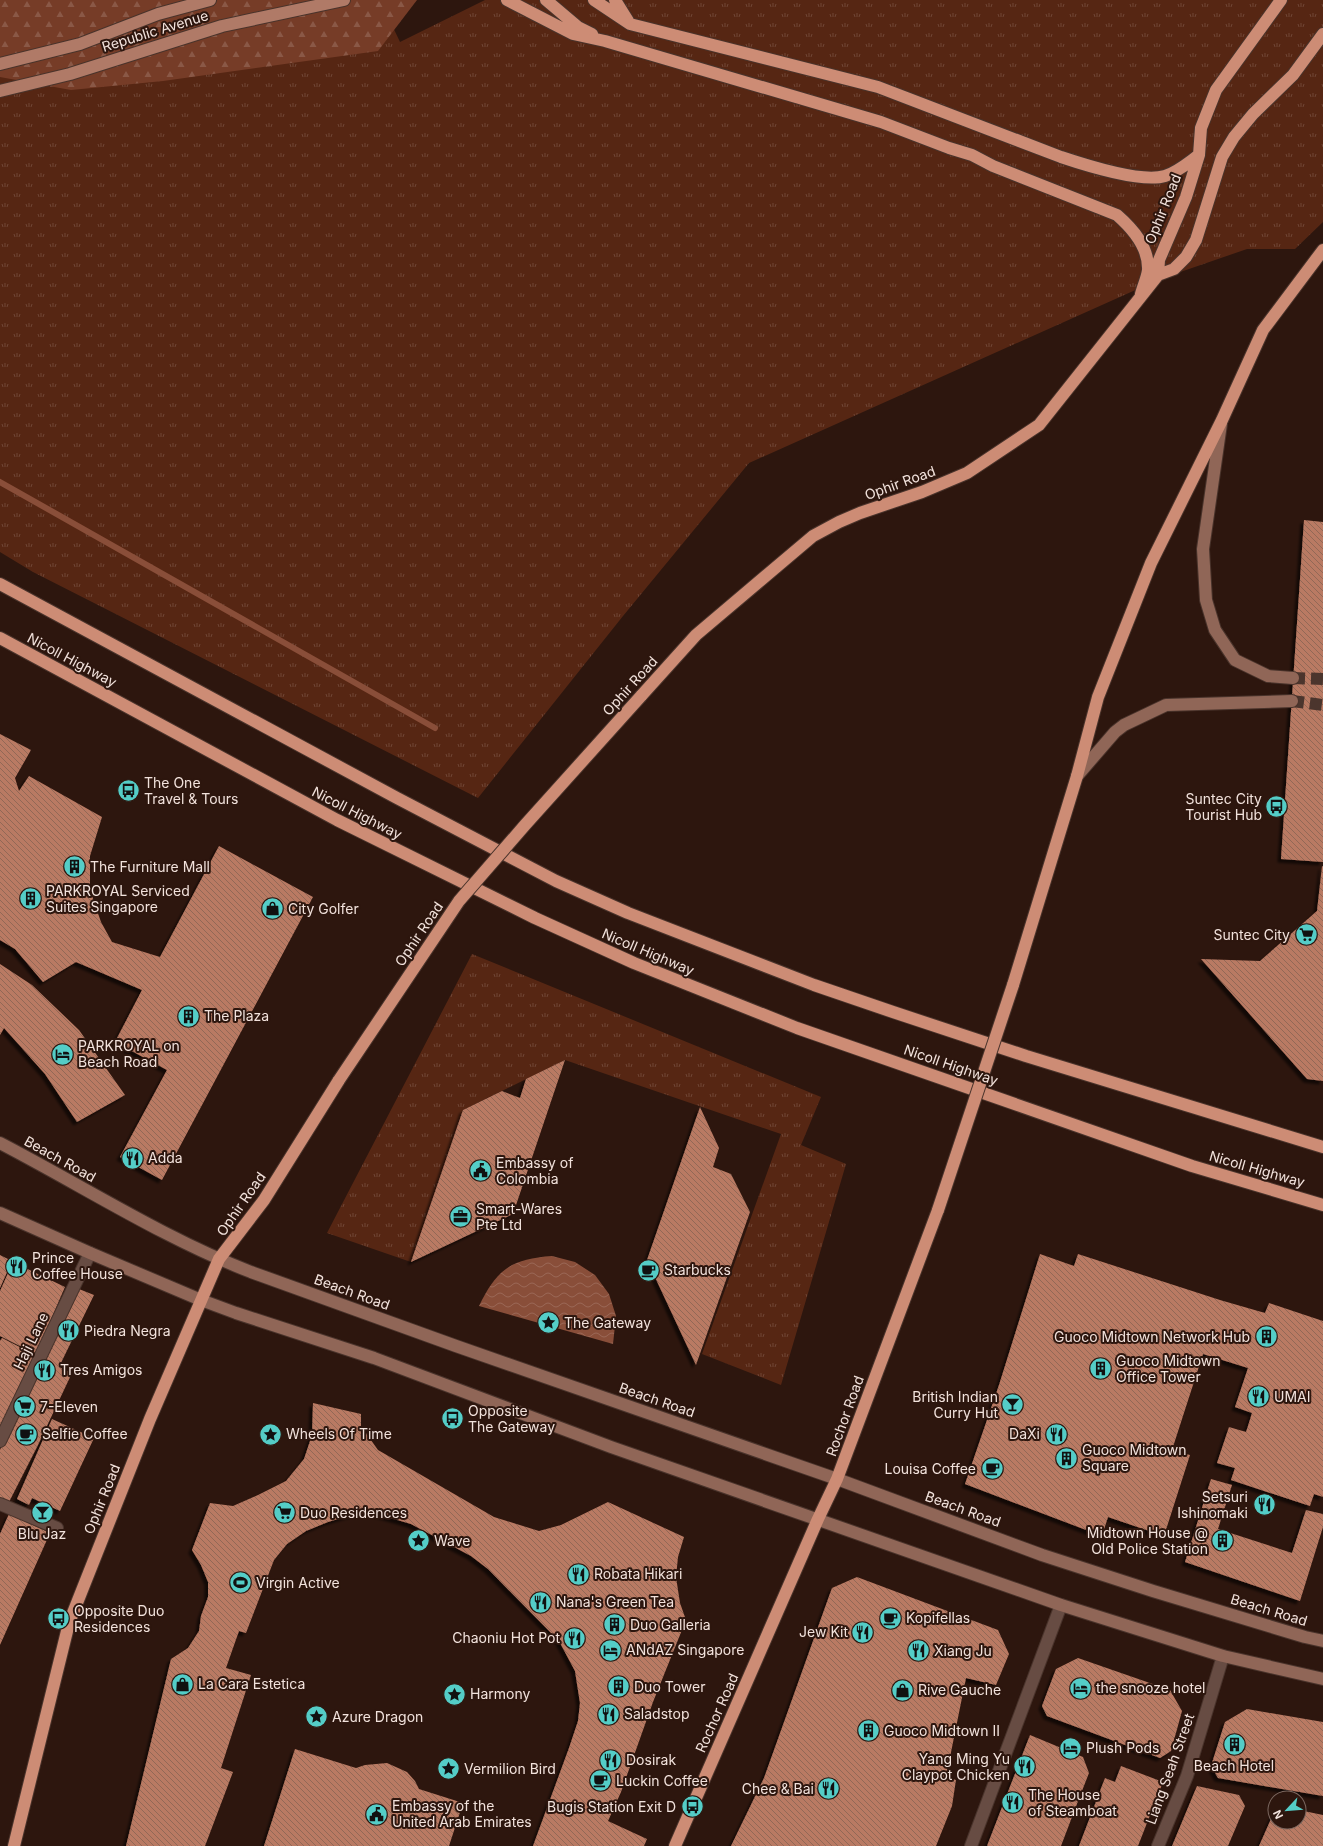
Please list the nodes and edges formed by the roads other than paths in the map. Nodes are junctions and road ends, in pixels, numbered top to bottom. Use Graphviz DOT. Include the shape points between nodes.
graph roads {
  1 [pos="210,0"];
  2 [pos="344,0"];
  3 [pos="507,0"];
  4 [pos="546,0"];
  5 [pos="594,0"];
  6 [pos="615,0"];
  7 [pos="1281,0"];
  8 [pos="630,24"];
  9 [pos="1323,34"];
  10 [pos="605,41"];
  11 [pos="0,64"];
  12 [pos="0,91"];
  13 [pos="1199,155"];
  14 [pos="1323,250"];
  15 [pos="1158,275"];
  16 [pos="1140,299"];
  17 [pos="1222,420"];
  18 [pos="0,584"];
  19 [pos="0,638"];
  20 [pos="1293,678"];
  21 [pos="1292,701"];
  22 [pos="1077,776"];
  23 [pos="0,1143"];
  24 [pos="1323,1147"];
  25 [pos="1323,1205"];
  26 [pos="0,1213"];
  27 [pos="90,1254"];
  28 [pos="219,1259"];
  29 [pos="202,1300"];
  30 [pos="0,1441"];
  31 [pos="837,1479"];
  32 [pos="0,1504"];
  33 [pos="818,1519"];
  34 [pos="57,1528"];
  35 [pos="1060,1605"];
  36 [pos="1323,1641"];
  37 [pos="1223,1656"];
  38 [pos="1323,1679"];
  39 [pos="14,1846"];
  40 [pos="675,1846"];
  41 [pos="971,1846"];
  42 [pos="1158,1846"];
  1 -- 11 [label="main road, Republic Avenue" via="158,14 80,44"];
  2 -- 12 [label="main road, Republic Avenue" via="222,26 70,74"];
  3 -- 10 [label="highway" via="573,34"];
  4 -- 10 [label="highway" via="578,27"];
  5 -- 8 [label="highway"];
  6 -- 8 [label="highway"];
  7 -- 13 [label="highway, Ophir Road" via="1216,90 1201,128"];
  8 -- 13 [label="highway" via="878,87 1061,157 1120,173 1156,178 1167,176"];
  9 -- 15 [label="highway, Ophir Road" via="1293,75 1234,137 1222,157 1196,240 1174,269"];
  10 -- 16 [label="highway" via="881,122 972,155 993,166 1117,215 1130,226 1144,247 1148,269"];
  13 -- 15 [label="highway, Ophir Road" via="1186,197 1159,260"];
  14 -- 17 [label="highway, Rochor Road" via="1262,330"];
  15 -- 16 [label="highway, Ophir Road"];
  16 -- 28 [label="highway, Ophir Road, bridge" via="1039,425 967,473 853,516 813,536 696,635 459,901 338,1080 264,1200"];
  17 -- 20 [label="main road" via="1203,549 1206,600 1215,630 1235,660 1268,676"];
  17 -- 22 [label="highway, Rochor Road" via="1150,563 1098,697"];
  18 -- 24 [label="highway, Nicoll Highway" via="397,798 556,881 628,913 814,985 893,1012"];
  19 -- 25 [label="highway, Nicoll Highway" via="337,820 535,918 634,963 828,1038 1192,1166"];
  21 -- 22 [label="main road" via="1166,705 1115,732"];
  22 -- 31 [label="highway, Rochor Road, bridge" via="1013,985 938,1210"];
  23 -- 28 [label="main road, Beach Road" via="133,1216"];
  26 -- 27 [label="main road"];
  27 -- 29 [label="main road"];
  27 -- 30 [label="street, Haji Lane"];
  28 -- 29 [label="highway, Ophir Road"];
  28 -- 31 [label="main road, Beach Road" via="463,1349"];
  29 -- 33 [label="main road" via="374,1358"];
  29 -- 39 [label="highway, Ophir Road" via="150,1419 69,1623"];
  31 -- 33 [label="highway, Rochor Road"];
  31 -- 36 [label="main road, Beach Road" via="1042,1555"];
  32 -- 34 [label="street"];
  33 -- 35 [label="main road"];
  33 -- 40 [label="highway, Rochor Road"];
  35 -- 37 [label="main road"];
  35 -- 41 [label="street"];
  37 -- 38 [label="main road"];
  37 -- 42 [label="street, Liang Seah Street" via="1186,1776"];
}
